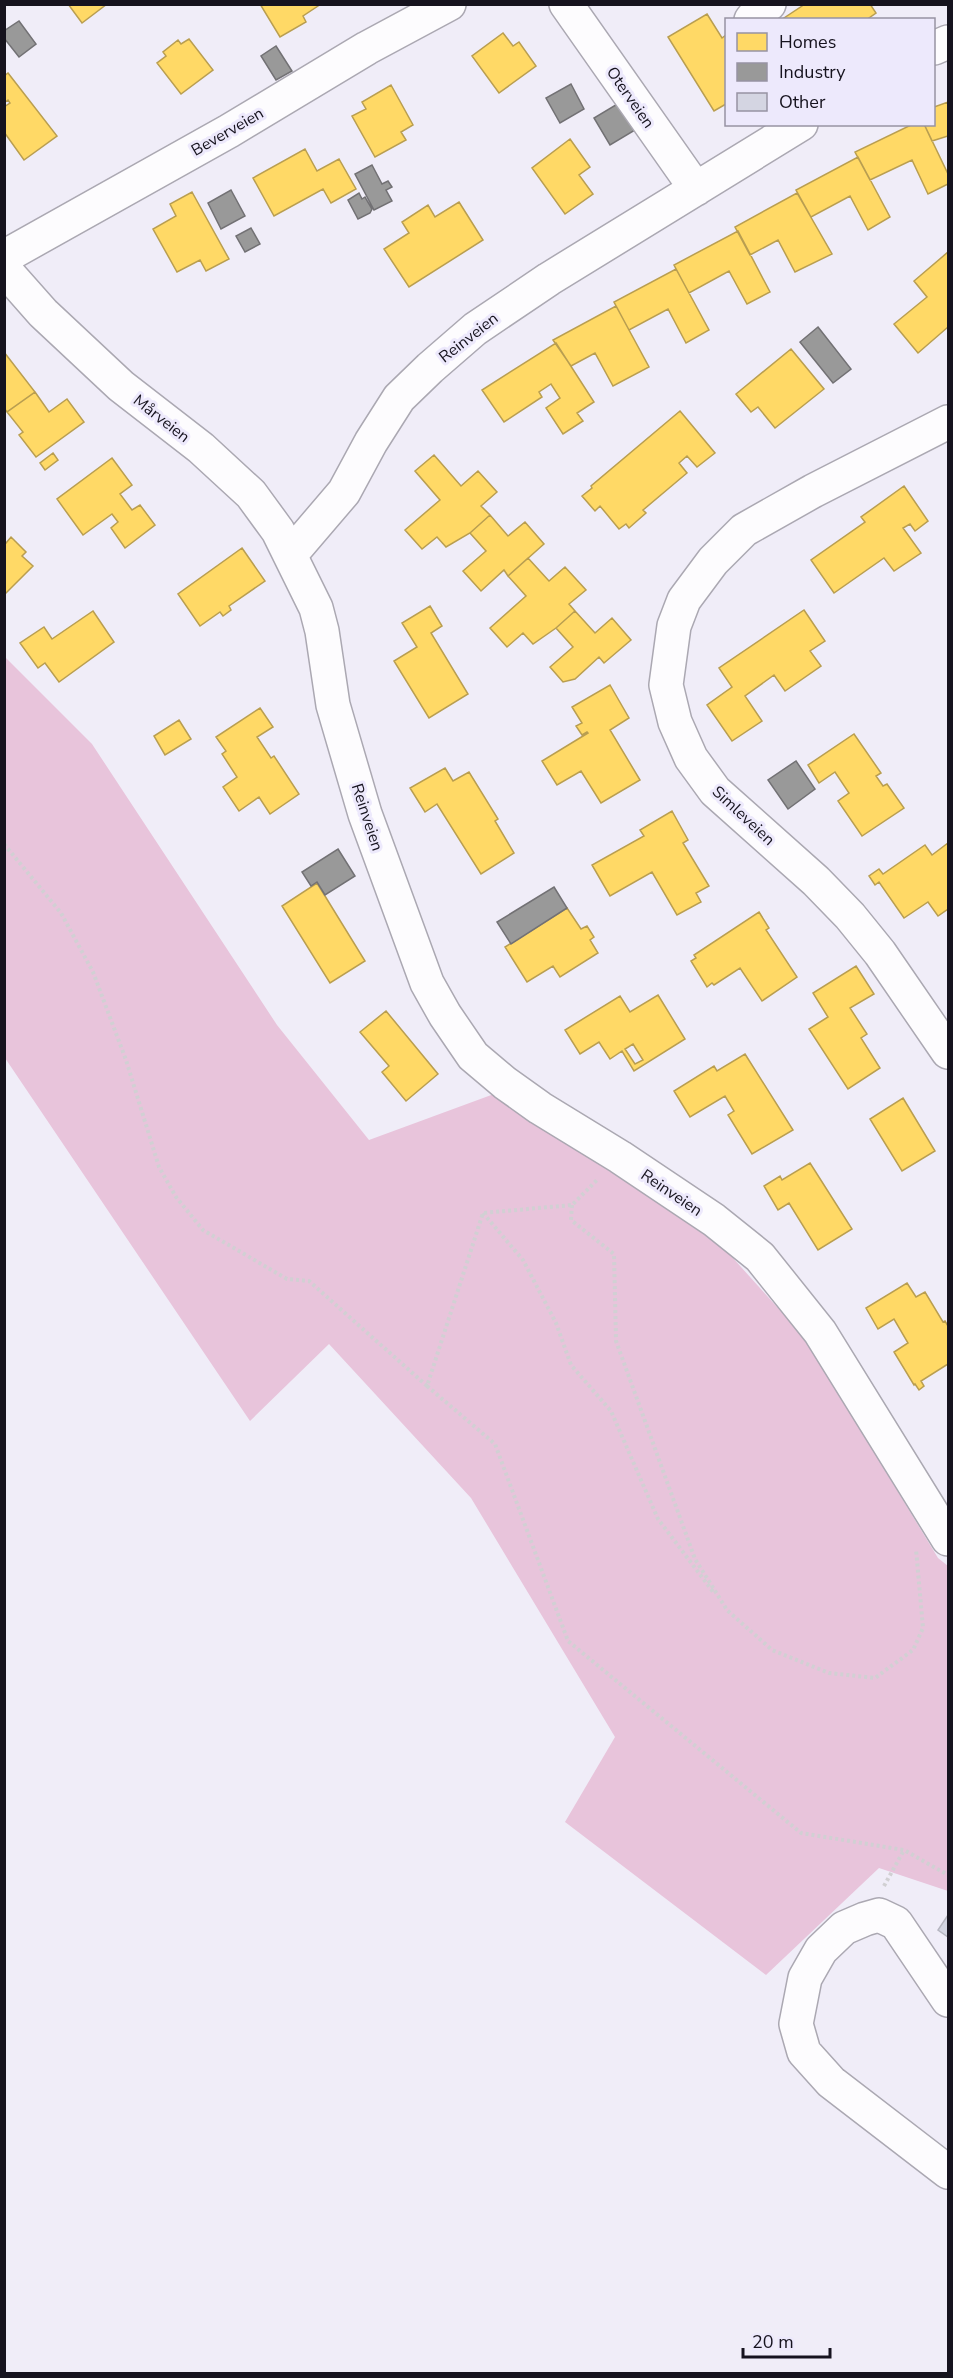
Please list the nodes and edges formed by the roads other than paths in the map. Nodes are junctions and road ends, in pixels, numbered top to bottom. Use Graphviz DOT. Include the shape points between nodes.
graph roads {
  1 [pos="449,4"];
  2 [pos="566,4"];
  3 [pos="733,4"];
  4 [pos="769,4"];
  5 [pos="741,18"];
  6 [pos="753,18"];
  7 [pos="798,126"];
  8 [pos="696,189"];
  9 [pos="4,257"];
  10 [pos="11,289"];
  11 [pos="948,422"];
  12 [pos="291,554"];
  13 [pos="948,1052"];
  14 [pos="948,1539"];
  15 [pos="948,2000"];
  16 [pos="948,2172"];
  1 -- 9 [label="street, Beverveien"];
  2 -- 8 [label="street, Oterveien"];
  3 -- 5 [label="street"];
  4 -- 6 [label="street"];
  7 -- 8 [label="street, Reinveien"];
  8 -- 12 [label="street, Reinveien" via="549,279 475,329 430,368 399,398 344,492"];
  10 -- 12 [label="street, Mårveien" via="251,494"];
  11 -- 13 [label="street, Simleveien" via="744,530 713,561 684,600 674,627 666,685 675,723 691,758 715,791 850,916"];
  12 -- 14 [label="street, Reinveien" via="316,609 333,705 365,814 427,983 445,1015 473,1056 505,1083 714,1220 760,1257 820,1332"];
  15 -- 16 [label="street" via="896,1923 879,1915 844,1928 821,1950 805,1978 796,2024 804,2052 831,2082"];
}
